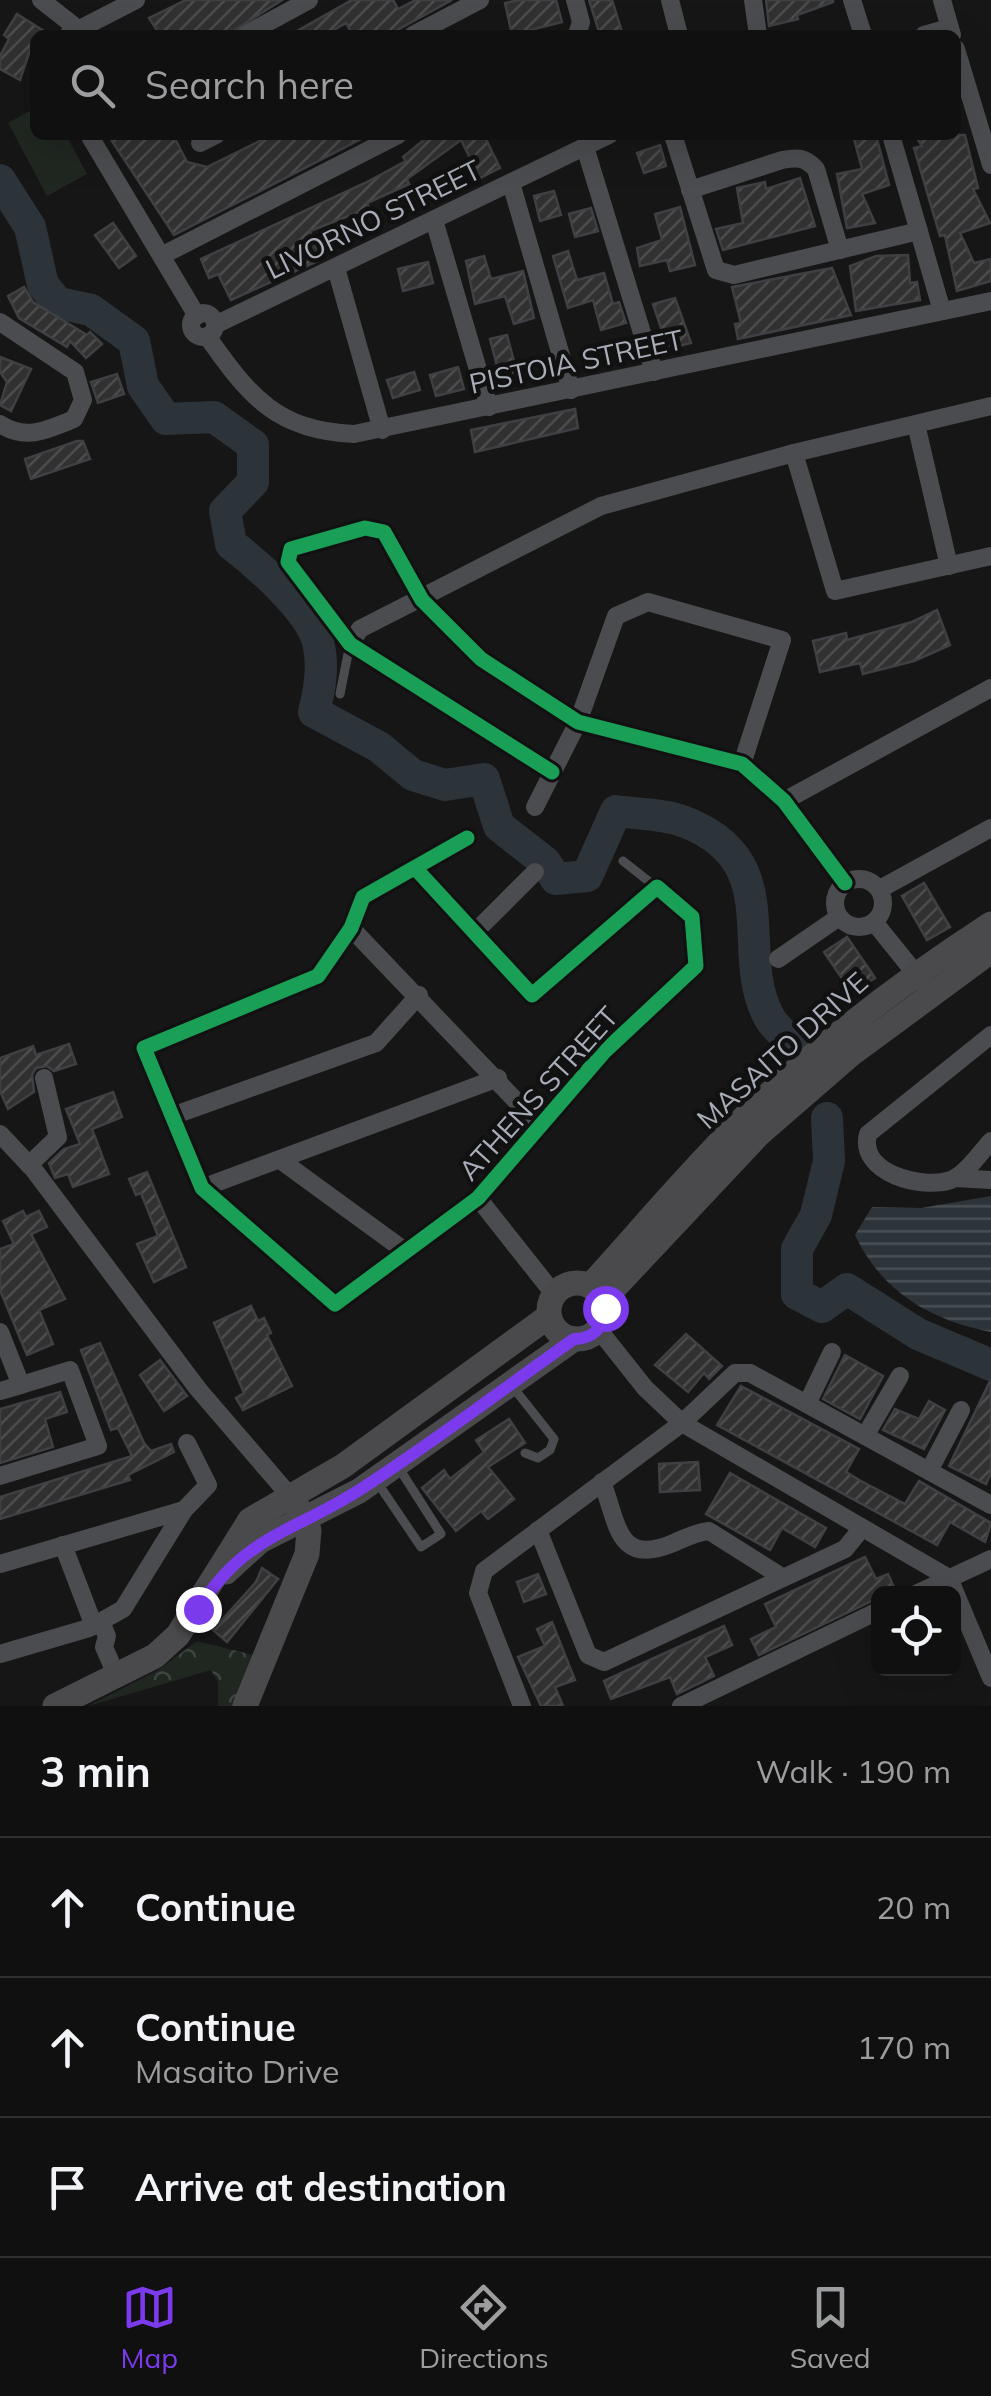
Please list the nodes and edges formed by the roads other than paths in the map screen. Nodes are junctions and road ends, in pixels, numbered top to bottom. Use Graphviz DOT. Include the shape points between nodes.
graph roads {
  1 [pos="42,0"];
  2 [pos="309,0"];
  3 [pos="480,0"];
  4 [pos="575,0"];
  5 [pos="670,0"];
  6 [pos="752,0"];
  7 [pos="852,0"];
  8 [pos="942,0"];
  9 [pos="128,2"];
  10 [pos="71,30"];
  11 [pos="77,30"];
  12 [pos="254,30"];
  13 [pos="423,30"];
  14 [pos="579,30"];
  15 [pos="678,30"];
  16 [pos="757,30"];
  17 [pos="861,30"];
  18 [pos="951,30"];
  19 [pos="961,66"];
  20 [pos="92,140"];
  21 [pos="387,140"];
  22 [pos="599,140"];
  23 [pos="675,140"];
  24 [pos="892,140"];
  25 [pos="585,147"];
  26 [pos="991,165"];
  27 [pos="512,182"];
  28 [pos="690,190"];
  29 [pos="434,220"];
  30 [pos="919,232"];
  31 [pos="840,250"];
  32 [pos="162,255"];
  33 [pos="336,268"];
  34 [pos="991,301"];
  35 [pos="942,311"];
  36 [pos="0,322"];
  37 [pos="211,331"];
  38 [pos="654,372"];
  39 [pos="571,390"];
  40 [pos="991,406"];
  41 [pos="489,407"];
  42 [pos="0,424"];
  43 [pos="916,424"];
  44 [pos="382,430"];
  45 [pos="794,453"];
  46 [pos="991,556"];
  47 [pos="949,566"];
  48 [pos="422,600"];
  49 [pos="350,644"];
  50 [pos="991,688"];
  51 [pos="340,694"];
  52 [pos="578,722"];
  53 [pos="742,764"];
  54 [pos="552,772"];
  55 [pos="784,801"];
  56 [pos="535,807"];
  57 [pos="991,828"];
  58 [pos="467,838"];
  59 [pos="623,861"];
  60 [pos="416,869"];
  61 [pos="535,872"];
  62 [pos="845,882"];
  63 [pos="657,887"];
  64 [pos="880,889"];
  65 [pos="839,916"];
  66 [pos="874,922"];
  67 [pos="351,928"];
  68 [pos="475,932"];
  69 [pos="988,942"];
  70 [pos="778,959"];
  71 [pos="923,984"];
  72 [pos="419,995"];
  73 [pos="991,1034"];
  74 [pos="44,1078"];
  75 [pos="498,1078"];
  76 [pos="175,1115"];
  77 [pos="540,1126"];
  78 [pos="0,1134"];
  79 [pos="991,1141"];
  80 [pos="284,1162"];
  81 [pos="29,1165"];
  82 [pos="955,1178"];
  83 [pos="991,1180"];
  84 [pos="202,1188"];
  85 [pos="478,1198"];
  86 [pos="404,1251"];
  87 [pos="596,1293"];
  88 [pos="552,1305"];
  89 [pos="599,1330"];
  90 [pos="0,1332"];
  91 [pos="574,1339"];
  92 [pos="832,1352"];
  93 [pos="900,1376"];
  94 [pos="510,1384"];
  95 [pos="21,1385"];
  96 [pos="0,1391"];
  97 [pos="807,1404"];
  98 [pos="962,1410"];
  99 [pos="682,1422"];
  100 [pos="865,1436"];
  101 [pos="187,1443"];
  102 [pos="526,1453"];
  103 [pos="928,1471"];
  104 [pos="386,1472"];
  105 [pos="0,1476"];
  106 [pos="602,1482"];
  107 [pos="290,1496"];
  108 [pos="991,1505"];
  109 [pos="184,1510"];
  110 [pos="305,1518"];
  111 [pos="862,1528"];
  112 [pos="538,1530"];
  113 [pos="62,1545"];
  114 [pos="991,1559"];
  115 [pos="0,1564"];
  116 [pos="782,1577"];
  117 [pos="948,1578"];
  118 [pos="212,1586"];
  119 [pos="932,1586"];
  120 [pos="871,1615"];
  121 [pos="95,1625"];
  122 [pos="0,1654"];
  123 [pos="990,1671"];
  124 [pos="117,1677"];
  125 [pos="55,1706"];
  126 [pos="245,1706"];
  127 [pos="522,1706"];
  128 [pos="681,1706"];
  1 -- 10 [label="street"];
  2 -- 12 [label="street"];
  3 -- 13 [label="street"];
  4 -- 14 [label="street"];
  5 -- 15 [label="street"];
  6 -- 16 [label="street"];
  7 -- 17 [label="street"];
  8 -- 18 [label="street"];
  9 -- 11 [label="street"];
  19 -- 26 [label="street"];
  20 -- 32 [label="street"];
  21 -- 32 [label="street"];
  22 -- 25 [label="street, LIVORNO STREET"];
  23 -- 28 [label="street"];
  24 -- 30 [label="street"];
  25 -- 27 [label="street, LIVORNO STREET"];
  25 -- 38 [label="street"];
  27 -- 29 [label="street, LIVORNO STREET"];
  27 -- 39 [label="street"];
  28 -- 31 [label="street" via="716,270 734,275"];
  28 -- 31 [label="street" via="797,157 816,169"];
  29 -- 33 [label="street, LIVORNO STREET"];
  29 -- 41 [label="street"];
  30 -- 31 [label="street"];
  30 -- 35 [label="street"];
  32 -- 37 [label="street" via="197,316 208,314"];
  33 -- 37 [label="street, LIVORNO STREET"];
  33 -- 44 [label="street"];
  34 -- 35 [label="street, PISTOIA STREET"];
  35 -- 38 [label="street, PISTOIA STREET"];
  36 -- 42 [label="street" via="74,372 83,400 74,419 37,434 14,433"];
  37 -- 44 [label="street, PISTOIA STREET" via="252,396 274,412 328,433"];
  38 -- 39 [label="street, PISTOIA STREET"];
  39 -- 41 [label="street, PISTOIA STREET"];
  40 -- 43 [label="street"];
  41 -- 44 [label="street, PISTOIA STREET"];
  43 -- 45 [label="street"];
  43 -- 47 [label="street"];
  45 -- 47 [label="street" via="834,591"];
  45 -- 48 [label="street" via="601,506"];
  46 -- 47 [label="street"];
  48 -- 49 [label="street" via="360,629"];
  48 -- 49 [label="street" via="384,532 365,528 291,549 288,562"];
  48 -- 52 [label="street" via="481,659"];
  49 -- 51 [label="lane"];
  49 -- 54 [label="street"];
  50 -- 55 [label="street"];
  52 -- 53 [label="street"];
  52 -- 53 [label="street" via="616,616 648,602 782,640"];
  52 -- 54 [label="street"];
  53 -- 55 [label="street"];
  54 -- 56 [label="street"];
  55 -- 62 [label="street"];
  57 -- 64 [label="street"];
  58 -- 60 [label="street"];
  59 -- 63 [label="lane"];
  60 -- 67 [label="street" via="363,897"];
  60 -- 68 [label="street"];
  61 -- 68 [label="street"];
  62 -- 64 [label="street" via="864,878"];
  62 -- 65 [label="street" via="835,898"];
  63 -- 68 [label="street" via="532,995"];
  63 -- 77 [label="street, ATHENS STREET" via="692,917 696,966 604,1052"];
  64 -- 66 [label="street" via="884,906"];
  65 -- 66 [label="street" via="856,927"];
  65 -- 70 [label="street"];
  66 -- 71 [label="street"];
  67 -- 72 [label="street"];
  67 -- 76 [label="street" via="318,976 144,1048"];
  69 -- 71 [label="street, MASAITO DRIVE"];
  71 -- 87 [label="street, MASAITO DRIVE"];
  72 -- 75 [label="street"];
  72 -- 76 [label="street" via="376,1044"];
  73 -- 82 [label="street" via="868,1134 868,1153 892,1174 930,1184"];
  74 -- 81 [label="street" via="58,1137"];
  75 -- 77 [label="street"];
  75 -- 80 [label="street"];
  76 -- 84 [label="street"];
  77 -- 85 [label="street, ATHENS STREET"];
  78 -- 81 [label="street"];
  79 -- 82 [label="street"];
  80 -- 84 [label="street"];
  80 -- 86 [label="street"];
  81 -- 107 [label="street" via="198,1389"];
  82 -- 83 [label="street"];
  84 -- 86 [label="street, ATHENS STREET" via="335,1304"];
  85 -- 86 [label="street, ATHENS STREET"];
  85 -- 88 [label="street"];
  87 -- 88 [label="street" via="575,1283"];
  87 -- 89 [label="street" via="605,1316"];
  88 -- 91 [label="street" via="558,1332"];
  88 -- 107 [label="street" via="343,1466"];
  89 -- 91 [label="street"];
  89 -- 99 [label="street"];
  90 -- 95 [label="street"];
  91 -- 94 [label="street"];
  92 -- 97 [label="street"];
  93 -- 100 [label="street"];
  94 -- 102 [label="lane" via="554,1440 538,1458"];
  94 -- 104 [label="street"];
  95 -- 96 [label="street"];
  95 -- 105 [label="street" via="70,1370 98,1446"];
  97 -- 99 [label="street" via="750,1373 734,1374"];
  97 -- 100 [label="street"];
  98 -- 103 [label="street"];
  99 -- 106 [label="street"];
  99 -- 111 [label="street"];
  100 -- 103 [label="street"];
  101 -- 109 [label="street" via="208,1484"];
  103 -- 108 [label="street"];
  104 -- 104 [label="lane" via="421,1547 441,1534"];
  104 -- 110 [label="street"];
  106 -- 112 [label="street"];
  106 -- 116 [label="street" via="626,1544 637,1552 710,1532"];
  107 -- 110 [label="street"];
  107 -- 118 [label="street" via="250,1520"];
  109 -- 113 [label="street"];
  109 -- 121 [label="street" via="123,1609"];
  110 -- 118 [label="street" via="260,1541"];
  110 -- 126 [label="street" via="307,1554"];
  111 -- 116 [label="street" via="845,1549"];
  111 -- 117 [label="street"];
  112 -- 116 [label="street" via="588,1654 604,1662"];
  112 -- 127 [label="street" via="484,1571 478,1592"];
  113 -- 115 [label="street"];
  113 -- 121 [label="street"];
  114 -- 117 [label="street"];
  117 -- 119 [label="street"];
  117 -- 123 [label="street"];
  118 -- 124 [label="street" via="178,1635"];
  120 -- 128 [label="street"];
  121 -- 122 [label="street"];
  121 -- 124 [label="street" via="107,1636 104,1647"];
  124 -- 125 [label="street"];
}
